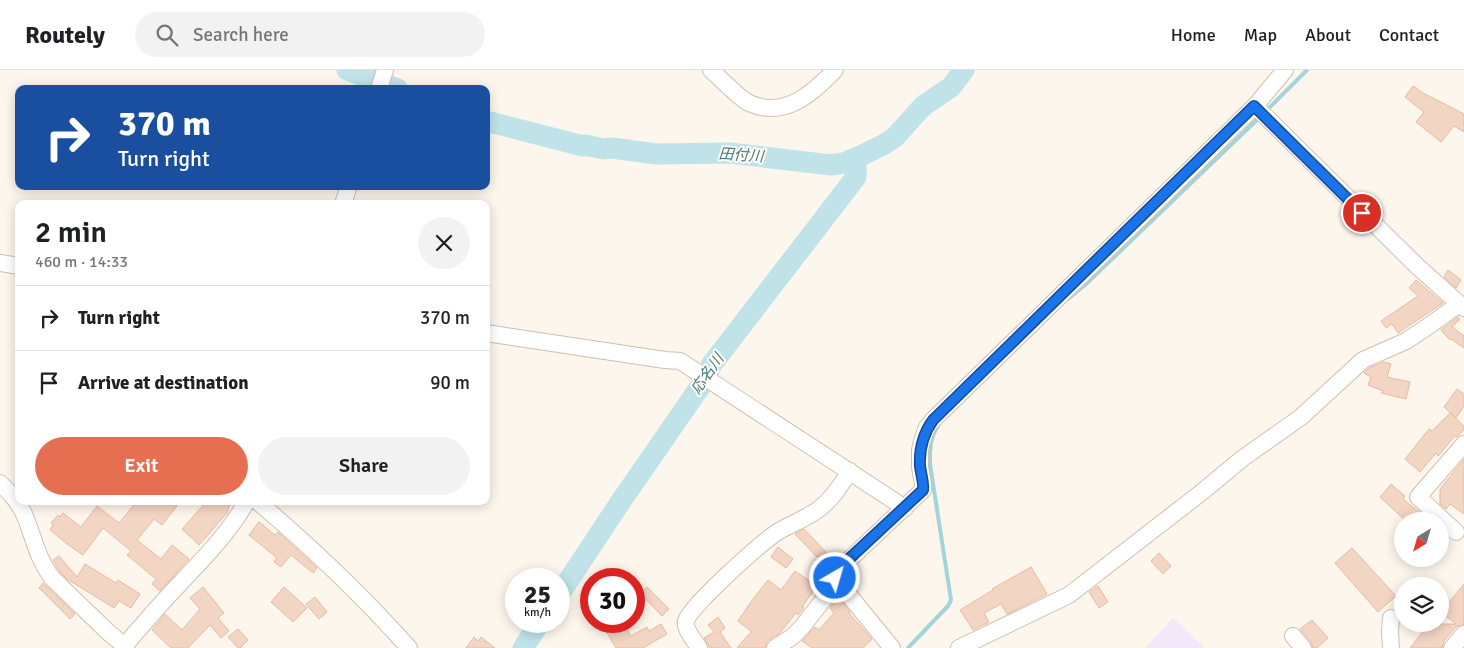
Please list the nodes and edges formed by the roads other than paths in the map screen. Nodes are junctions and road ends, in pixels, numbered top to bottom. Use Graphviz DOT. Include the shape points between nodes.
graph roads {
  1 [pos="385,70"];
  2 [pos="711,70"];
  3 [pos="835,70"];
  4 [pos="1286,70"];
  5 [pos="380,85"];
  6 [pos="1254,106"];
  7 [pos="0,263"];
  8 [pos="15,265"];
  9 [pos="1462,306"];
  10 [pos="490,334"];
  11 [pos="1464,444"];
  12 [pos="850,471"];
  13 [pos="0,483"];
  14 [pos="15,499"];
  15 [pos="19,505"];
  16 [pos="244,505"];
  17 [pos="262,505"];
  18 [pos="905,508"];
  19 [pos="1456,532"];
  20 [pos="838,581"];
  21 [pos="1391,618"];
  22 [pos="1464,634"];
  23 [pos="125,647"];
  24 [pos="410,648"];
  25 [pos="699,648"];
  26 [pos="775,648"];
  27 [pos="892,648"];
  28 [pos="959,648"];
  29 [pos="1391,648"];
  30 [pos="1452,648"];
  1 -- 5 [label="street"];
  2 -- 3 [label="street" via="747,102 773,109 798,101"];
  4 -- 6 [label="street"];
  6 -- 9 [label="street" via="1416,266"];
  6 -- 18 [label="street" via="933,420 920,450 923,490"];
  7 -- 8 [label="street"];
  9 -- 28 [label="street" via="1406,341 1363,360 1302,417 1243,458 1068,595"];
  10 -- 12 [label="street" via="680,361"];
  11 -- 19 [label="street" via="1418,497"];
  12 -- 18 [label="street"];
  12 -- 25 [label="street" via="835,494 818,510 758,546 692,611 686,626"];
  13 -- 14 [label="street"];
  15 -- 23 [label="street" via="44,568"];
  16 -- 23 [label="street" via="229,529"];
  17 -- 24 [label="street" via="347,582"];
  18 -- 20 [label="street" via="836,571 833,575"];
  20 -- 26 [label="street" via="792,637"];
  20 -- 27 [label="street"];
  21 -- 29 [label="street"];
  22 -- 30 [label="street"];
}
